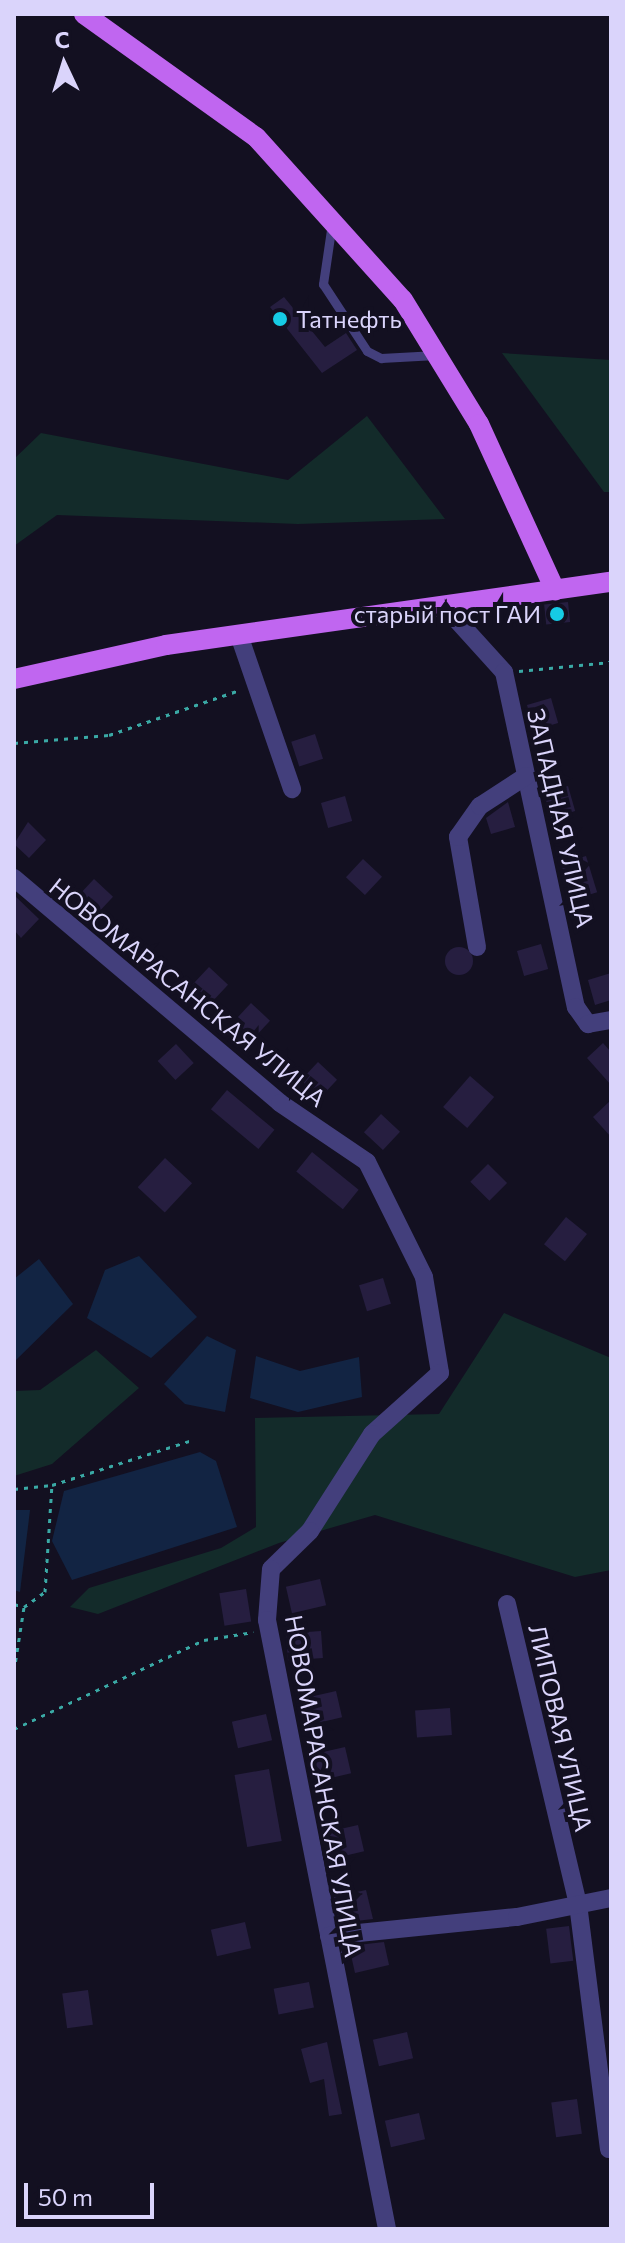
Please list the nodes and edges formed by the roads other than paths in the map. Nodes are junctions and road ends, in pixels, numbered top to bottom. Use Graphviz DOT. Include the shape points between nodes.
graph roads {
  1 [pos="84,14"];
  2 [pos="334,216"];
  3 [pos="439,355"];
  4 [pos="611,582"];
  5 [pos="555,590"];
  6 [pos="445,607"];
  7 [pos="239,635"];
  8 [pos="14,679"];
  9 [pos="526,776"];
  10 [pos="292,789"];
  11 [pos="14,878"];
  12 [pos="477,947"];
  13 [pos="608,1025"];
  14 [pos="507,1604"];
  15 [pos="611,1898"];
  16 [pos="578,1904"];
  17 [pos="329,1936"];
  18 [pos="609,2149"];
  19 [pos="387,2229"];
  1 -- 2 [label="main road" via="256,137"];
  2 -- 3 [label="main road"];
  2 -- 3 [label="lane" via="323,284 367,351 381,358"];
  3 -- 5 [label="main road"];
  4 -- 5 [label="main road"];
  5 -- 6 [label="main road"];
  6 -- 7 [label="main road"];
  6 -- 9 [label="street, ЗАПАДНАЯ УЛИЦА" via="504,672"];
  7 -- 8 [label="main road"];
  7 -- 10 [label="street"];
  9 -- 12 [label="street" via="480,806 458,837"];
  9 -- 13 [label="street, ЗАПАДНАЯ УЛИЦА" via="580,1021"];
  11 -- 17 [label="street, НОВОМАРАСАНСКАЯ УЛИЦА" via="280,1103 367,1162 424,1277 440,1373 372,1434 310,1531 271,1569 269,1630"];
  14 -- 16 [label="street, ЛИПОВАЯ УЛИЦА"];
  15 -- 16 [label="street"];
  16 -- 17 [label="street"];
  16 -- 18 [label="street, ЛИПОВАЯ УЛИЦА"];
  17 -- 19 [label="street, НОВОМАРАСАНСКАЯ УЛИЦА"];
}
